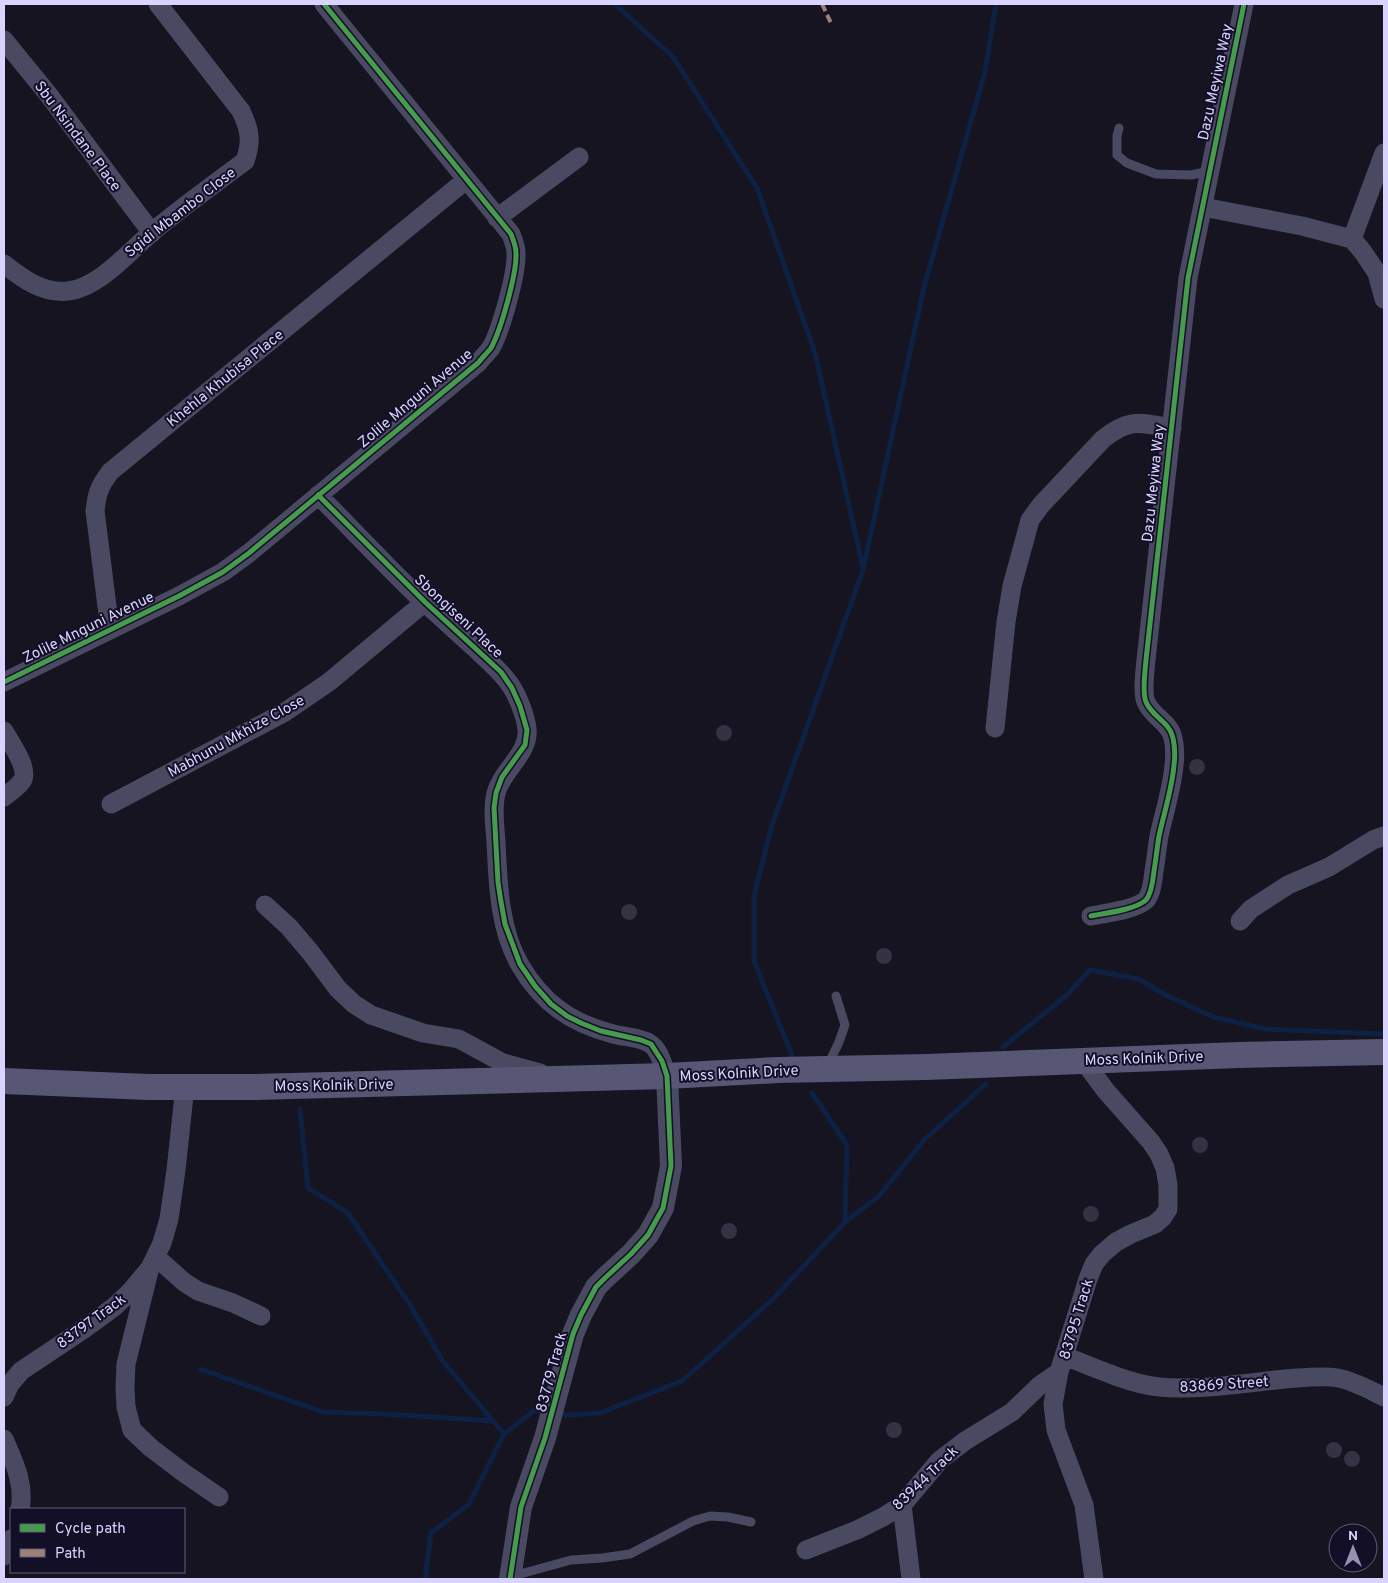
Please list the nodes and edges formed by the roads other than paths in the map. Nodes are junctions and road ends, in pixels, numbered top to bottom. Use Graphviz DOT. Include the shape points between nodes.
graph roads {
  1 [pos="158,4"];
  2 [pos="324,4"];
  3 [pos="1244,4"];
  4 [pos="4,40"];
  5 [pos="1119,128"];
  6 [pos="1384,153"];
  7 [pos="579,157"];
  8 [pos="1210,171"];
  9 [pos="466,180"];
  10 [pos="1203,207"];
  11 [pos="497,218"];
  12 [pos="152,233"];
  13 [pos="1352,239"];
  14 [pos="4,264"];
  15 [pos="1384,299"];
  16 [pos="1172,428"];
  17 [pos="318,495"];
  18 [pos="424,602"];
  19 [pos="110,630"];
  20 [pos="4,682"];
  21 [pos="994,728"];
  22 [pos="4,731"];
  23 [pos="4,797"];
  24 [pos="111,804"];
  25 [pos="1384,836"];
  26 [pos="265,904"];
  27 [pos="1091,916"];
  28 [pos="1240,921"];
  29 [pos="836,996"];
  30 [pos="1384,1052"];
  31 [pos="1083,1060"];
  32 [pos="825,1069"];
  33 [pos="667,1076"];
  34 [pos="565,1079"];
  35 [pos="4,1081"];
  36 [pos="185,1086"];
  37 [pos="153,1262"];
  38 [pos="261,1316"];
  39 [pos="1062,1364"];
  40 [pos="6,1388"];
  41 [pos="1384,1397"];
  42 [pos="4,1439"];
  43 [pos="219,1497"];
  44 [pos="902,1505"];
  45 [pos="20,1508"];
  46 [pos="751,1522"];
  47 [pos="10,1542"];
  48 [pos="806,1550"];
  49 [pos="4,1556"];
  50 [pos="510,1578"];
  51 [pos="910,1579"];
  52 [pos="1094,1579"];
  1 -- 12 [label="street, Sgidi Mbambo Close" via="241,111 250,137 245,162"];
  2 -- 9 [label="street, Zolile Mnguni Avenue"];
  3 -- 8 [label="street, Dazu Meyiwa Way"];
  4 -- 12 [label="street, Sbu Nsindane Place"];
  5 -- 8 [label="lane" via="1117,155 1127,163 1156,174 1191,175"];
  6 -- 13 [label="street"];
  7 -- 11 [label="street"];
  8 -- 10 [label="street, Dazu Meyiwa Way"];
  9 -- 11 [label="street, Zolile Mnguni Avenue"];
  9 -- 19 [label="street, Khehla Khubisa Place" via="110,472 97,494 95,511"];
  10 -- 13 [label="street"];
  10 -- 16 [label="street, Dazu Meyiwa Way" via="1188,278"];
  11 -- 17 [label="street, Zolile Mnguni Avenue" via="511,234 516,254 510,291 491,348 478,363"];
  12 -- 14 [label="street, Sgidi Mbambo Close" via="104,274 71,291 45,290"];
  13 -- 15 [label="street" via="1377,273"];
  16 -- 21 [label="street" via="1137,422 1115,429 1030,520 1012,586"];
  16 -- 27 [label="street, Dazu Meyiwa Way" via="1144,698 1152,712 1172,732 1175,751 1172,780 1158,839 1151,889 1146,900"];
  17 -- 18 [label="street, Sbongiseni Place"];
  17 -- 19 [label="street, Zolile Mnguni Avenue" via="223,572"];
  18 -- 24 [label="street, Mabhunu Mkhize Close" via="329,682 285,712"];
  18 -- 33 [label="street, Sbongiseni Place" via="501,672 512,688 527,730 525,744 502,777 494,808 501,902 520,964 535,986 566,1016 601,1031 651,1044"];
  19 -- 20 [label="street, Zolile Mnguni Avenue"];
  22 -- 23 [label="street" via="19,757 24,774 23,780"];
  25 -- 28 [label="street" via="1274,893"];
  26 -- 34 [label="street" via="289,927 338,989 370,1015 423,1033 459,1040 521,1069"];
  29 -- 32 [label="lane" via="845,1024 840,1042"];
  30 -- 31 [label="main road, Moss Kolnik Drive"];
  31 -- 32 [label="main road, Moss Kolnik Drive"];
  31 -- 39 [label="street, 83795 Track" via="1159,1154 1168,1185 1168,1209 1155,1224 1116,1242 1094,1264"];
  32 -- 33 [label="main road, Moss Kolnik Drive"];
  33 -- 34 [label="main road, Moss Kolnik Drive"];
  33 -- 50 [label="street, 83779 Track" via="671,1166 663,1208 648,1234 596,1287 573,1334 545,1438 521,1507"];
  34 -- 36 [label="main road, Moss Kolnik Drive"];
  35 -- 36 [label="main road, Moss Kolnik Drive"];
  36 -- 37 [label="street, 83797 Track" via="169,1218"];
  37 -- 38 [label="street" via="198,1291"];
  37 -- 40 [label="street, 83797 Track" via="114,1307 21,1371"];
  37 -- 43 [label="street" via="126,1364 126,1407 132,1430 151,1448"];
  39 -- 41 [label="street, 83869 Street" via="1158,1387 1192,1388 1304,1377 1338,1378"];
  39 -- 44 [label="street, 83944 Track" via="1012,1412 940,1460"];
  39 -- 52 [label="street, 83795 Track" via="1054,1404 1056,1430 1084,1505"];
  42 -- 45 [label="street" via="21,1488"];
  44 -- 48 [label="street, 83944 Track" via="864,1527"];
  44 -- 51 [label="street"];
  46 -- 50 [label="lane" via="710,1516 693,1520 630,1554 571,1560"];
  47 -- 49 [label="street"];
}
